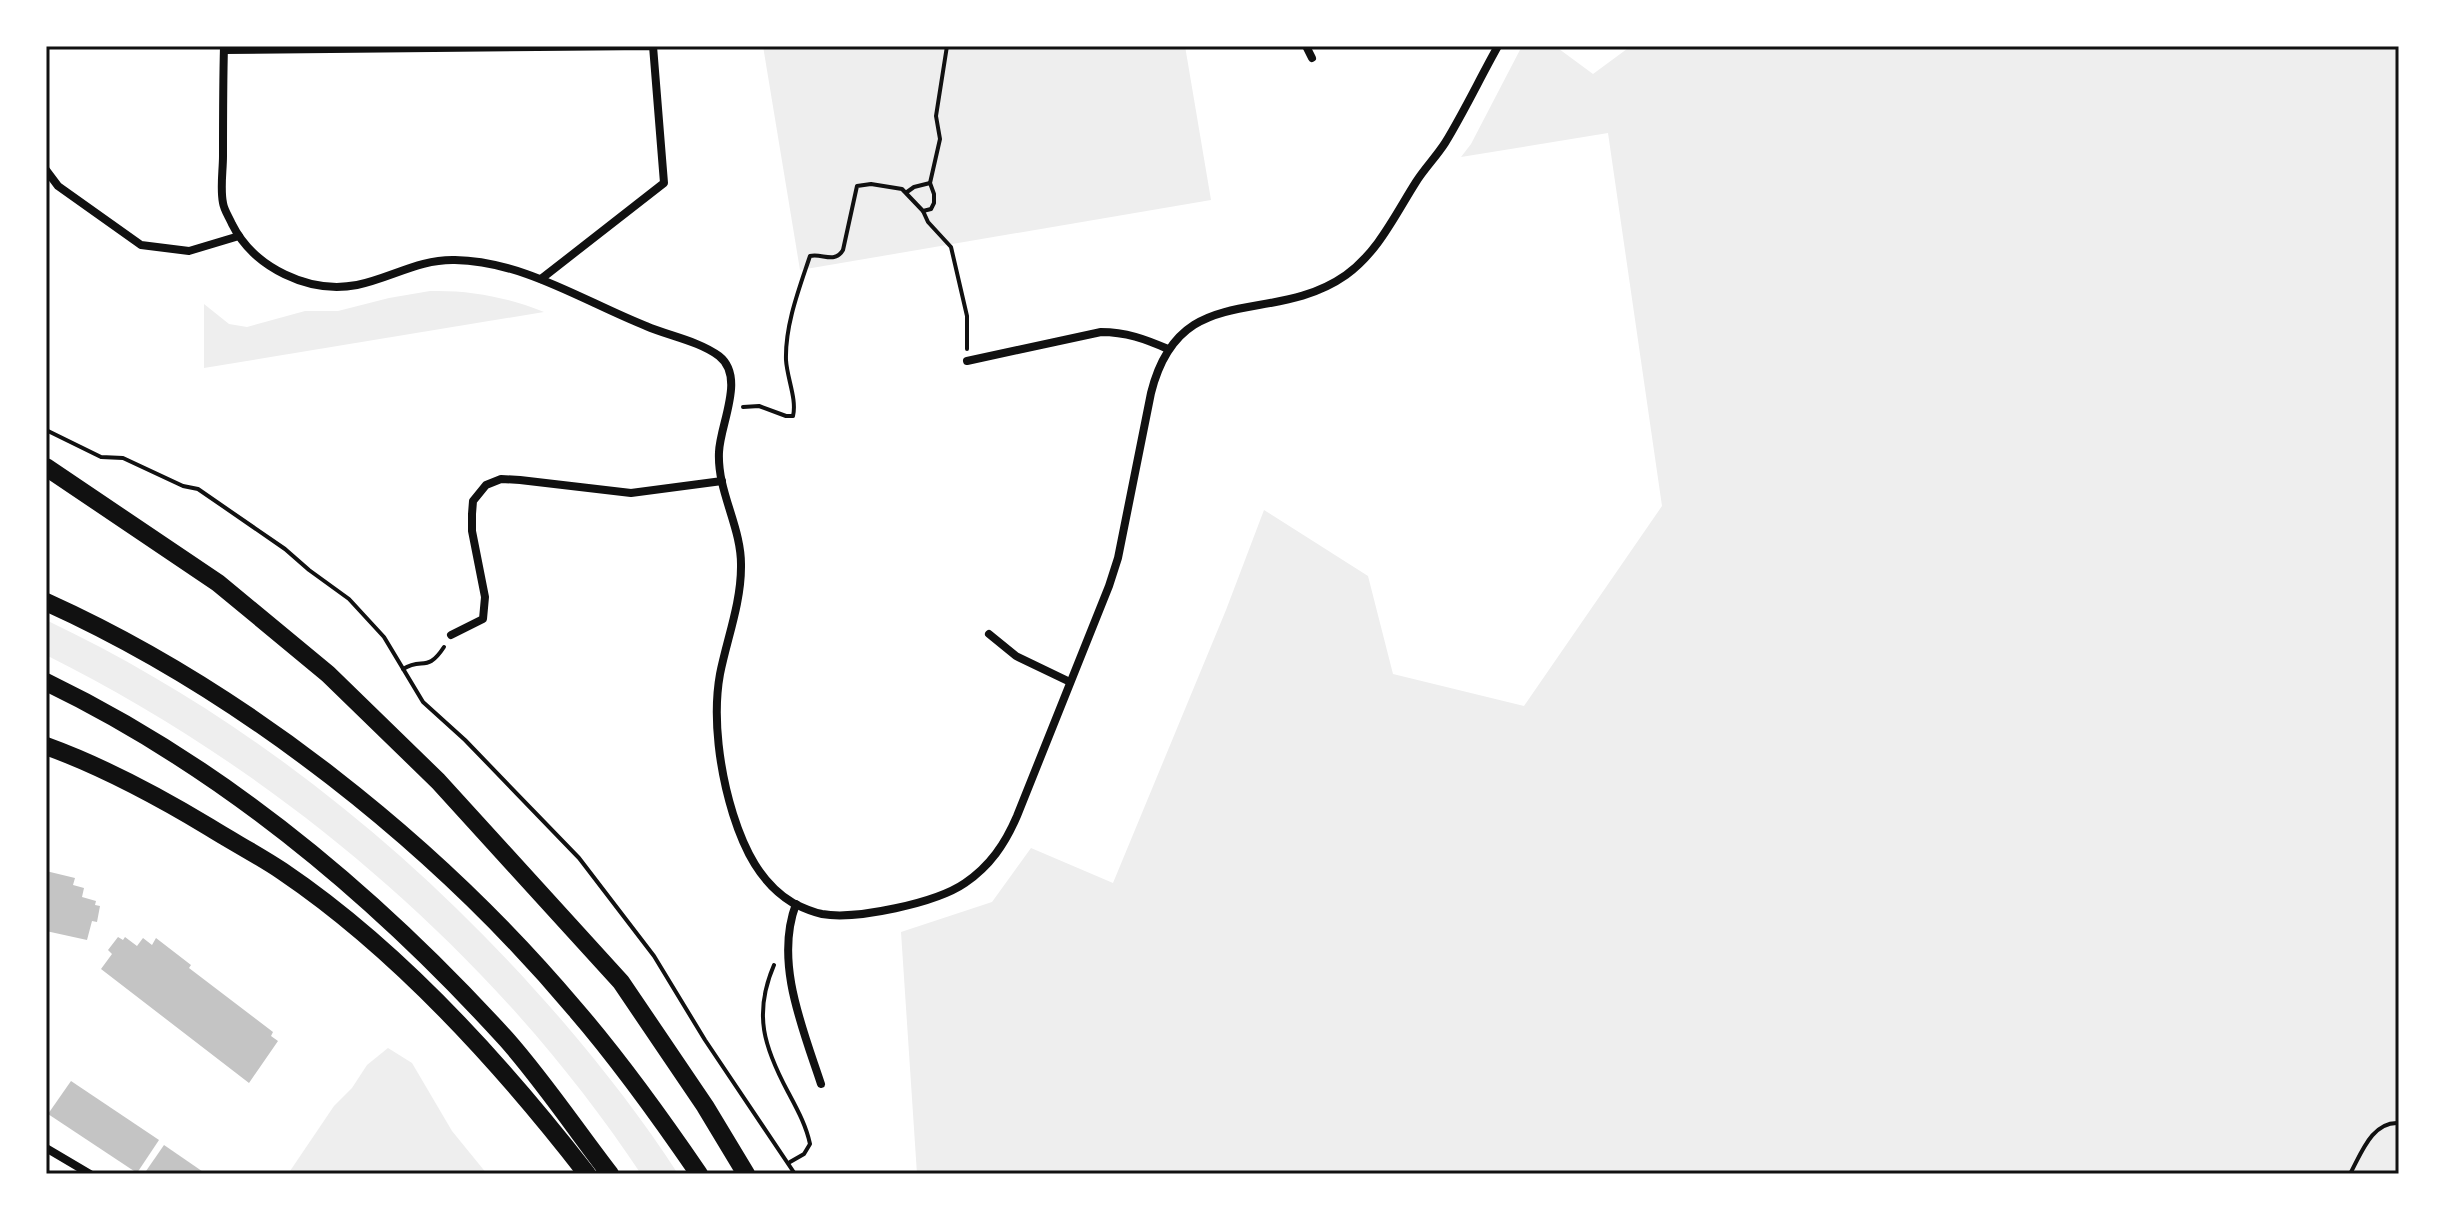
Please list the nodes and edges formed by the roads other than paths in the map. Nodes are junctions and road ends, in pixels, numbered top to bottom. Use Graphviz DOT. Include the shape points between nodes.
graph roads {
  1 [pos="1306,46"];
  2 [pos="1498,46"];
  3 [pos="224,48"];
  4 [pos="1312,58"];
  5 [pos="46,170"];
  6 [pos="239,236"];
  7 [pos="541,279"];
  8 [pos="1168,349"];
  9 [pos="967,361"];
  10 [pos="46,467"];
  11 [pos="722,481"];
  12 [pos="46,602"];
  13 [pos="989,634"];
  14 [pos="451,635"];
  15 [pos="46,682"];
  16 [pos="1070,682"];
  17 [pos="46,746"];
  18 [pos="796,904"];
  19 [pos="821,1084"];
  20 [pos="46,1148"];
  21 [pos="90,1174"];
  22 [pos="587,1174"];
  23 [pos="610,1174"];
  24 [pos="699,1174"];
  25 [pos="746,1174"];
  1 -- 4 [label="street"];
  2 -- 8 [label="street" via="1443,146 1382,237 1348,273 1299,298 1209,316 1185,330"];
  3 -- 6 [label="street" via="223,205"];
  3 -- 7 [label="street" via="653,46 664,183"];
  5 -- 6 [label="street" via="58,186 141,245 189,251"];
  6 -- 7 [label="street" via="261,261 292,278 326,286 357,285 420,263 457,260"];
  7 -- 11 [label="street" via="722,358 731,383 719,439"];
  8 -- 9 [label="street" via="1132,335 1101,332"];
  8 -- 16 [label="street" via="1151,393 1118,558"];
  10 -- 25 [label="highway" via="218,583 328,674 438,781 621,982"];
  11 -- 14 [label="street" via="631,493 520,480 486,485 473,501 472,514 485,597 483,619"];
  11 -- 18 [label="street" via="742,568 719,679 724,773 745,847 762,877"];
  12 -- 24 [label="highway" via="220,699 380,816 450,878 575,1008"];
  13 -- 16 [label="street" via="1016,656"];
  15 -- 23 [label="highway" via="189,764 366,899 509,1043"];
  16 -- 18 [label="street" via="1010,833 981,871 940,897 894,908 844,916 819,914"];
  17 -- 22 [label="highway" via="144,788 282,871 342,917 481,1047"];
  18 -- 19 [label="street" via="789,956 795,1002"];
  20 -- 21 [label="street"];
}
